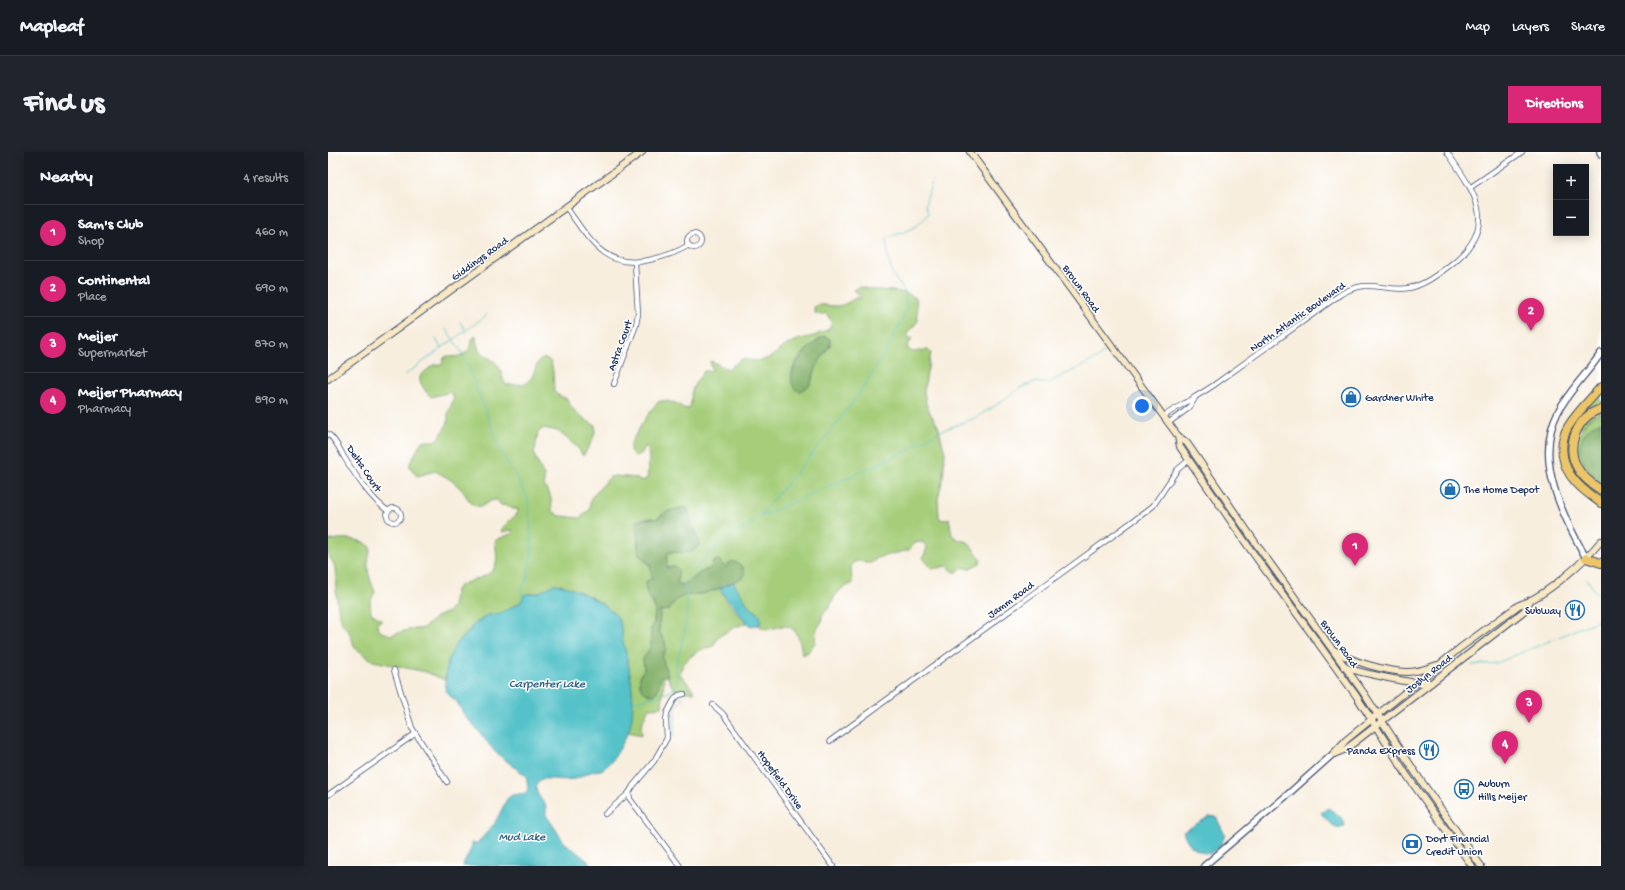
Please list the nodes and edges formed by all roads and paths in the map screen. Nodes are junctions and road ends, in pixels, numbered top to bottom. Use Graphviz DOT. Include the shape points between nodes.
graph roads {
  1 [pos="642,152"];
  2 [pos="970,152"];
  3 [pos="1447,152"];
  4 [pos="1522,152"];
  5 [pos="1471,187"];
  6 [pos="566,207"];
  7 [pos="689,245"];
  8 [pos="635,263"];
  9 [pos="1601,353"];
  10 [pos="328,379"];
  11 [pos="614,384"];
  12 [pos="1601,387"];
  13 [pos="1195,398"];
  14 [pos="1601,409"];
  15 [pos="1164,416"];
  16 [pos="1168,423"];
  17 [pos="328,434"];
  18 [pos="1178,436"];
  19 [pos="1196,456"];
  20 [pos="1189,460"];
  21 [pos="1601,490"];
  22 [pos="1601,503"];
  23 [pos="388,511"];
  24 [pos="1237,531"];
  25 [pos="1601,541"];
  26 [pos="1586,558"];
  27 [pos="1601,563"];
  28 [pos="1275,571"];
  29 [pos="1530,601"];
  30 [pos="1329,645"];
  31 [pos="1328,659"];
  32 [pos="1441,664"];
  33 [pos="1344,666"];
  34 [pos="394,670"];
  35 [pos="1434,681"];
  36 [pos="1416,683"];
  37 [pos="684,694"];
  38 [pos="713,704"];
  39 [pos="1378,714"];
  40 [pos="1371,719"];
  41 [pos="1382,722"];
  42 [pos="1376,727"];
  43 [pos="415,734"];
  44 [pos="830,741"];
  45 [pos="1333,754"];
  46 [pos="1398,762"];
  47 [pos="447,782"];
  48 [pos="629,793"];
  49 [pos="328,795"];
  50 [pos="1443,812"];
  51 [pos="605,814"];
  52 [pos="1436,817"];
  53 [pos="1472,853"];
  54 [pos="680,866"];
  55 [pos="833,866"];
  56 [pos="1204,866"];
  57 [pos="1472,866"];
  58 [pos="1481,866"];
  1 -- 6 [label="main road, Giddings Road"];
  2 -- 15 [label="main road, Brown Road"];
  3 -- 5 [label="street, North Atlantic Boulevard"];
  4 -- 5 [label="street"];
  5 -- 13 [label="street, North Atlantic Boulevard" via="1477,205 1478,223 1476,237 1463,256 1432,279 1419,285 1398,289 1363,286 1352,288"];
  6 -- 8 [label="street" via="598,250 614,259"];
  6 -- 10 [label="main road, Giddings Road"];
  7 -- 8 [label="street" via="666,256"];
  8 -- 11 [label="street, Astra Court" via="638,314"];
  9 -- 26 [label="street" via="1558,412 1549,439 1548,467 1552,482"];
  12 -- 22 [label="highway" via="1567,428 1562,449 1564,462 1574,480"];
  13 -- 15 [label="street, North Atlantic Boulevard" via="1184,402"];
  13 -- 16 [label="street, North Atlantic Boulevard" via="1189,408"];
  14 -- 21 [label="highway" via="1592,412 1579,426 1572,449 1579,471"];
  15 -- 16 [label="main road, Brown Road"];
  16 -- 18 [label="main road, Brown Road"];
  17 -- 23 [label="street, Delta Court" via="337,442 373,498"];
  18 -- 19 [label="main road, Brown Road" via="1187,443"];
  18 -- 20 [label="main road, Brown Road" via="1180,447"];
  19 -- 20 [label="main road"];
  19 -- 28 [label="main road, Brown Road"];
  20 -- 24 [label="main road, Brown Road"];
  20 -- 44 [label="street, Jamm Road" via="1177,470 1153,506"];
  24 -- 28 [label="main road" via="1247,540 1269,571"];
  24 -- 31 [label="main road, Brown Road"];
  25 -- 26 [label="main road, Joslyn Road"];
  26 -- 27 [label="highway"];
  26 -- 29 [label="main road, Joslyn Road"];
  28 -- 30 [label="main road, Brown Road"];
  29 -- 32 [label="main road, Joslyn Road" via="1519,605"];
  29 -- 35 [label="main road, Joslyn Road" via="1524,610"];
  30 -- 32 [label="main road" via="1355,661 1397,671 1418,671"];
  30 -- 33 [label="main road, Brown Road"];
  31 -- 33 [label="main road"];
  31 -- 40 [label="main road, Brown Road"];
  32 -- 36 [label="main road, Joslyn Road"];
  33 -- 36 [label="main road"];
  33 -- 39 [label="main road, Brown Road"];
  34 -- 43 [label="street"];
  35 -- 36 [label="main road" via="1427,684"];
  35 -- 41 [label="main road, Joslyn Road"];
  36 -- 39 [label="main road, Joslyn Road"];
  37 -- 48 [label="street" via="674,700 668,713 667,738 660,751"];
  38 -- 55 [label="street, Hopefield Drive" via="726,718"];
  39 -- 40 [label="main road, Joslyn Road"];
  39 -- 41 [label="main road, Brown Road"];
  40 -- 42 [label="main road, Brown Road"];
  40 -- 45 [label="main road, Joslyn Road"];
  41 -- 42 [label="main road, Joslyn Road"];
  41 -- 50 [label="main road, Brown Road"];
  42 -- 45 [label="main road, Joslyn Road" via="1346,749"];
  42 -- 46 [label="main road, Brown Road"];
  43 -- 47 [label="street"];
  43 -- 49 [label="street"];
  45 -- 56 [label="street, Joslyn Road"];
  46 -- 50 [label="main road" via="1407,770 1434,809"];
  46 -- 52 [label="main road, Brown Road"];
  48 -- 51 [label="street"];
  48 -- 54 [label="street" via="630,799"];
  50 -- 52 [label="main road"];
  50 -- 53 [label="main road, Brown Road"];
  52 -- 53 [label="main road" via="1442,819 1455,839"];
  52 -- 57 [label="main road, Brown Road"];
  53 -- 58 [label="main road, Brown Road"];
}
